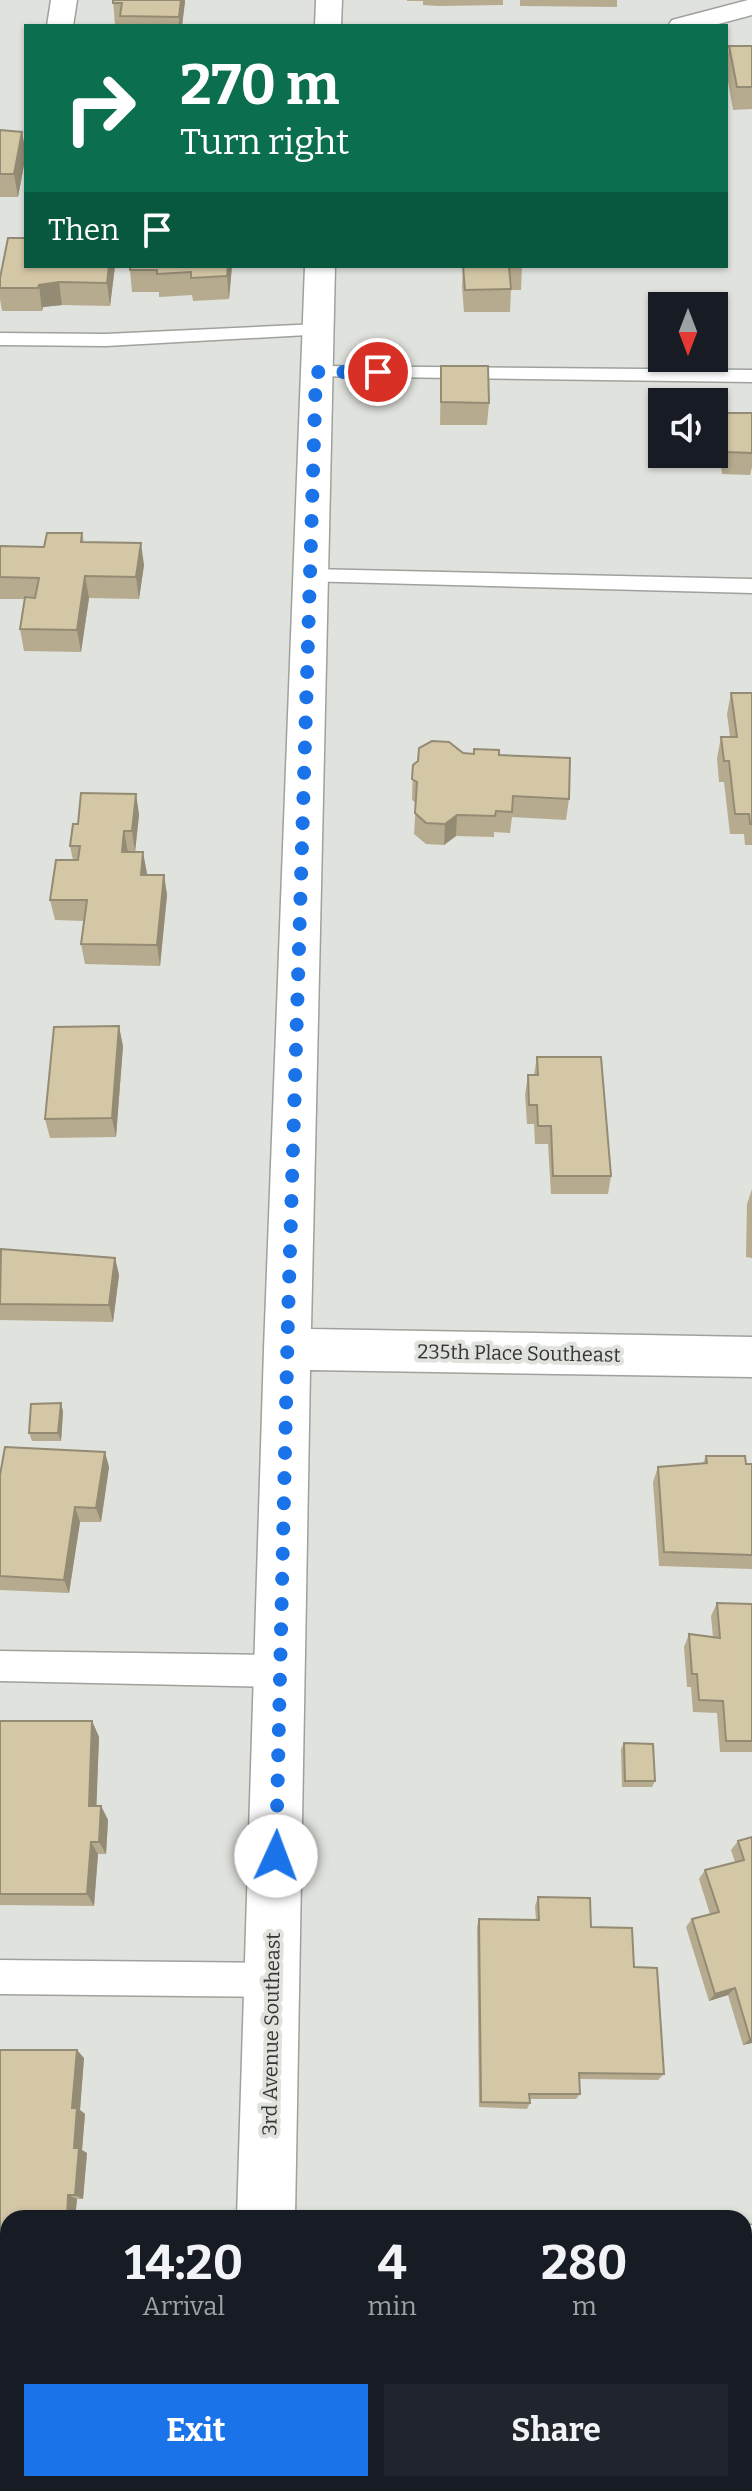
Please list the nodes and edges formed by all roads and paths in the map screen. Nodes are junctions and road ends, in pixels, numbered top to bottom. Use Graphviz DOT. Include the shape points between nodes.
graph roads {
  1 [pos="64,0"];
  2 [pos="329,0"];
  3 [pos="752,7"];
  4 [pos="60,24"];
  5 [pos="328,24"];
  6 [pos="688,24"];
  7 [pos="320,268"];
  8 [pos="0,339"];
  9 [pos="317,351"];
  10 [pos="752,376"];
  11 [pos="310,576"];
  12 [pos="752,586"];
  13 [pos="287,1349"];
  14 [pos="752,1357"];
  15 [pos="0,1666"];
  16 [pos="282,1671"];
  17 [pos="0,1977"];
  18 [pos="272,1980"];
  19 [pos="266,2210"];
  1 -- 4 [label="street"];
  2 -- 5 [label="street"];
  3 -- 6 [label="street"];
  7 -- 9 [label="street, 3rd Avenue Southeast"];
  8 -- 9 [label="lane"];
  9 -- 10 [label="lane"];
  9 -- 11 [label="street, 3rd Avenue Southeast"];
  11 -- 12 [label="lane"];
  11 -- 13 [label="street, 3rd Avenue Southeast"];
  13 -- 14 [label="street, 235th Place Southeast"];
  13 -- 16 [label="street, 3rd Avenue Southeast"];
  15 -- 16 [label="lane"];
  16 -- 18 [label="street, 3rd Avenue Southeast"];
  17 -- 18 [label="lane"];
  18 -- 19 [label="street, 3rd Avenue Southeast"];
}
